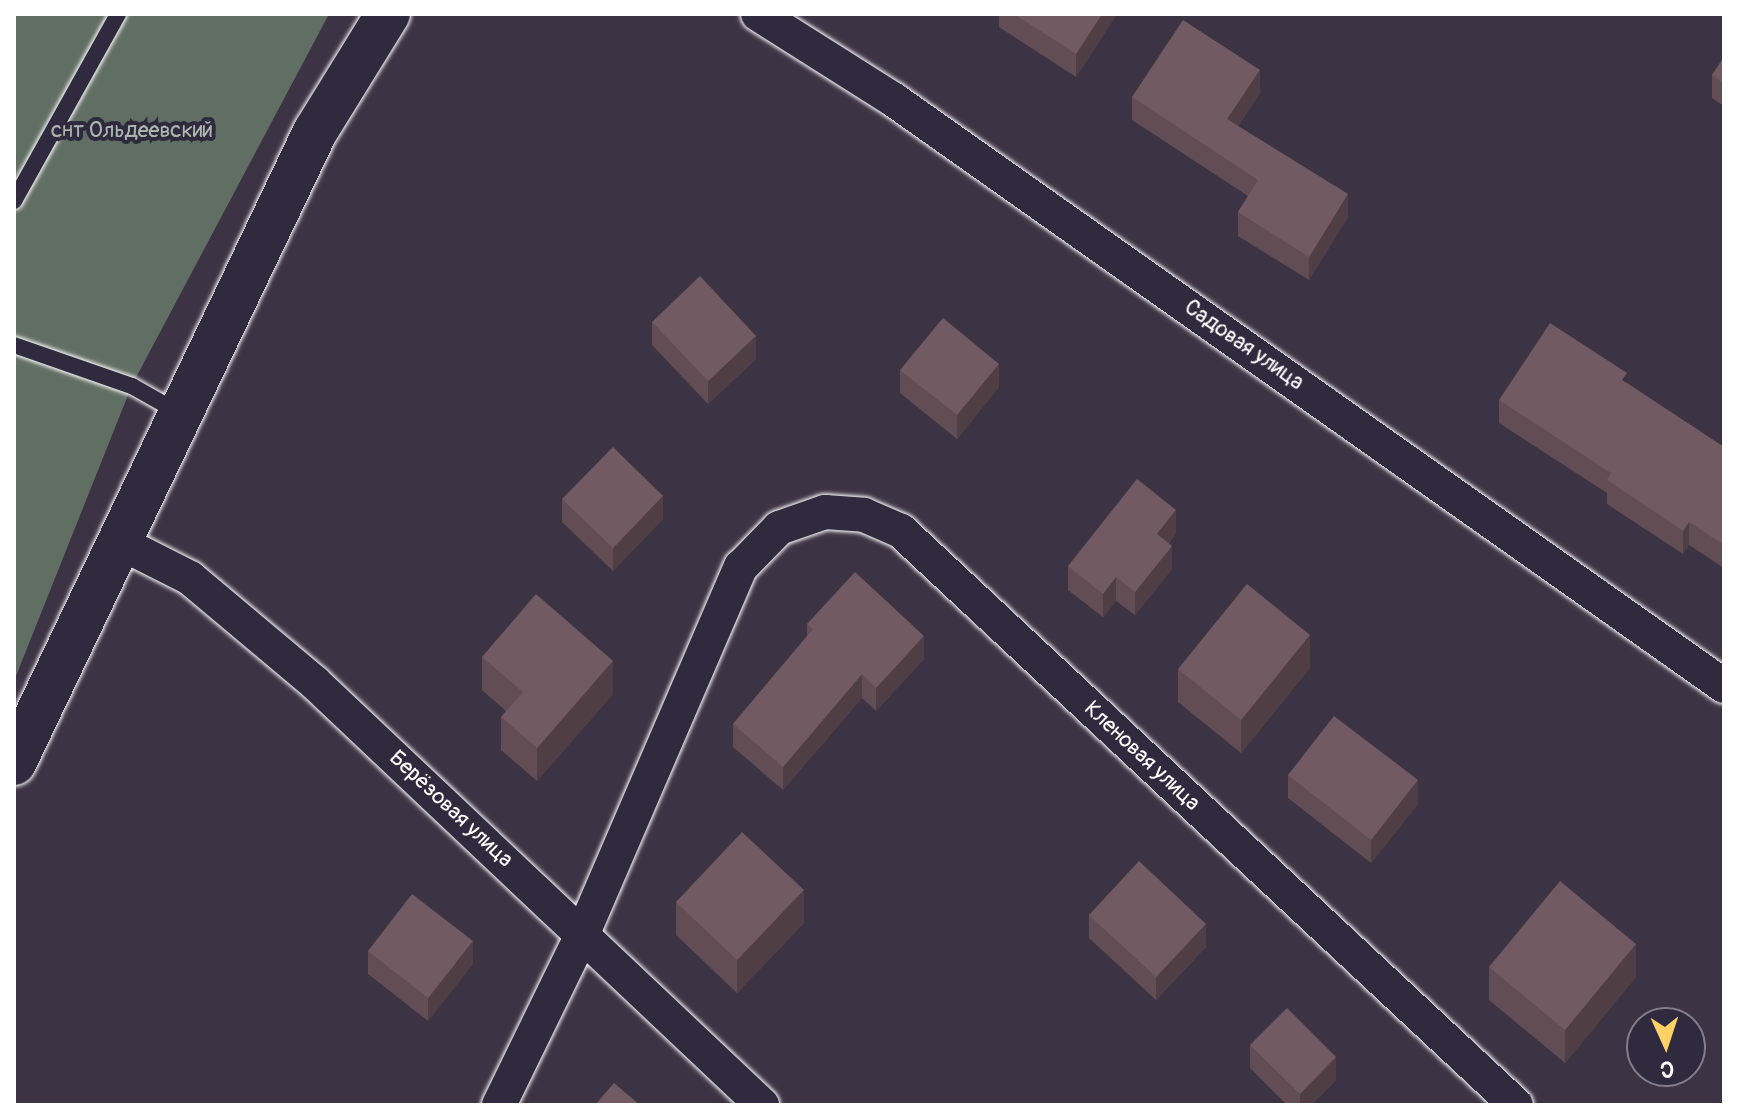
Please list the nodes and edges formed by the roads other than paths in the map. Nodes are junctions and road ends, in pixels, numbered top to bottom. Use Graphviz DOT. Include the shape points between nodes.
graph roads {
  1 [pos="118,14"];
  2 [pos="388,14"];
  3 [pos="758,14"];
  4 [pos="14,201"];
  5 [pos="14,345"];
  6 [pos="178,412"];
  7 [pos="119,542"];
  8 [pos="1724,686"];
  9 [pos="14,763"];
  10 [pos="583,933"];
  11 [pos="499,1105"];
  12 [pos="762,1105"];
  13 [pos="1516,1105"];
  1 -- 4 [label="lane"];
  2 -- 6 [label="street" via="315,132"];
  3 -- 8 [label="street, Садовая улица" via="894,100"];
  5 -- 6 [label="lane" via="132,386"];
  6 -- 7 [label="street"];
  7 -- 9 [label="street"];
  7 -- 10 [label="street, Берёзовая улица" via="190,578 225,606"];
  10 -- 11 [label="street"];
  10 -- 12 [label="street, Берёзовая улица"];
  10 -- 13 [label="street, Кленовая улица" via="741,567 779,528 825,512 864,515 901,531"];
}
